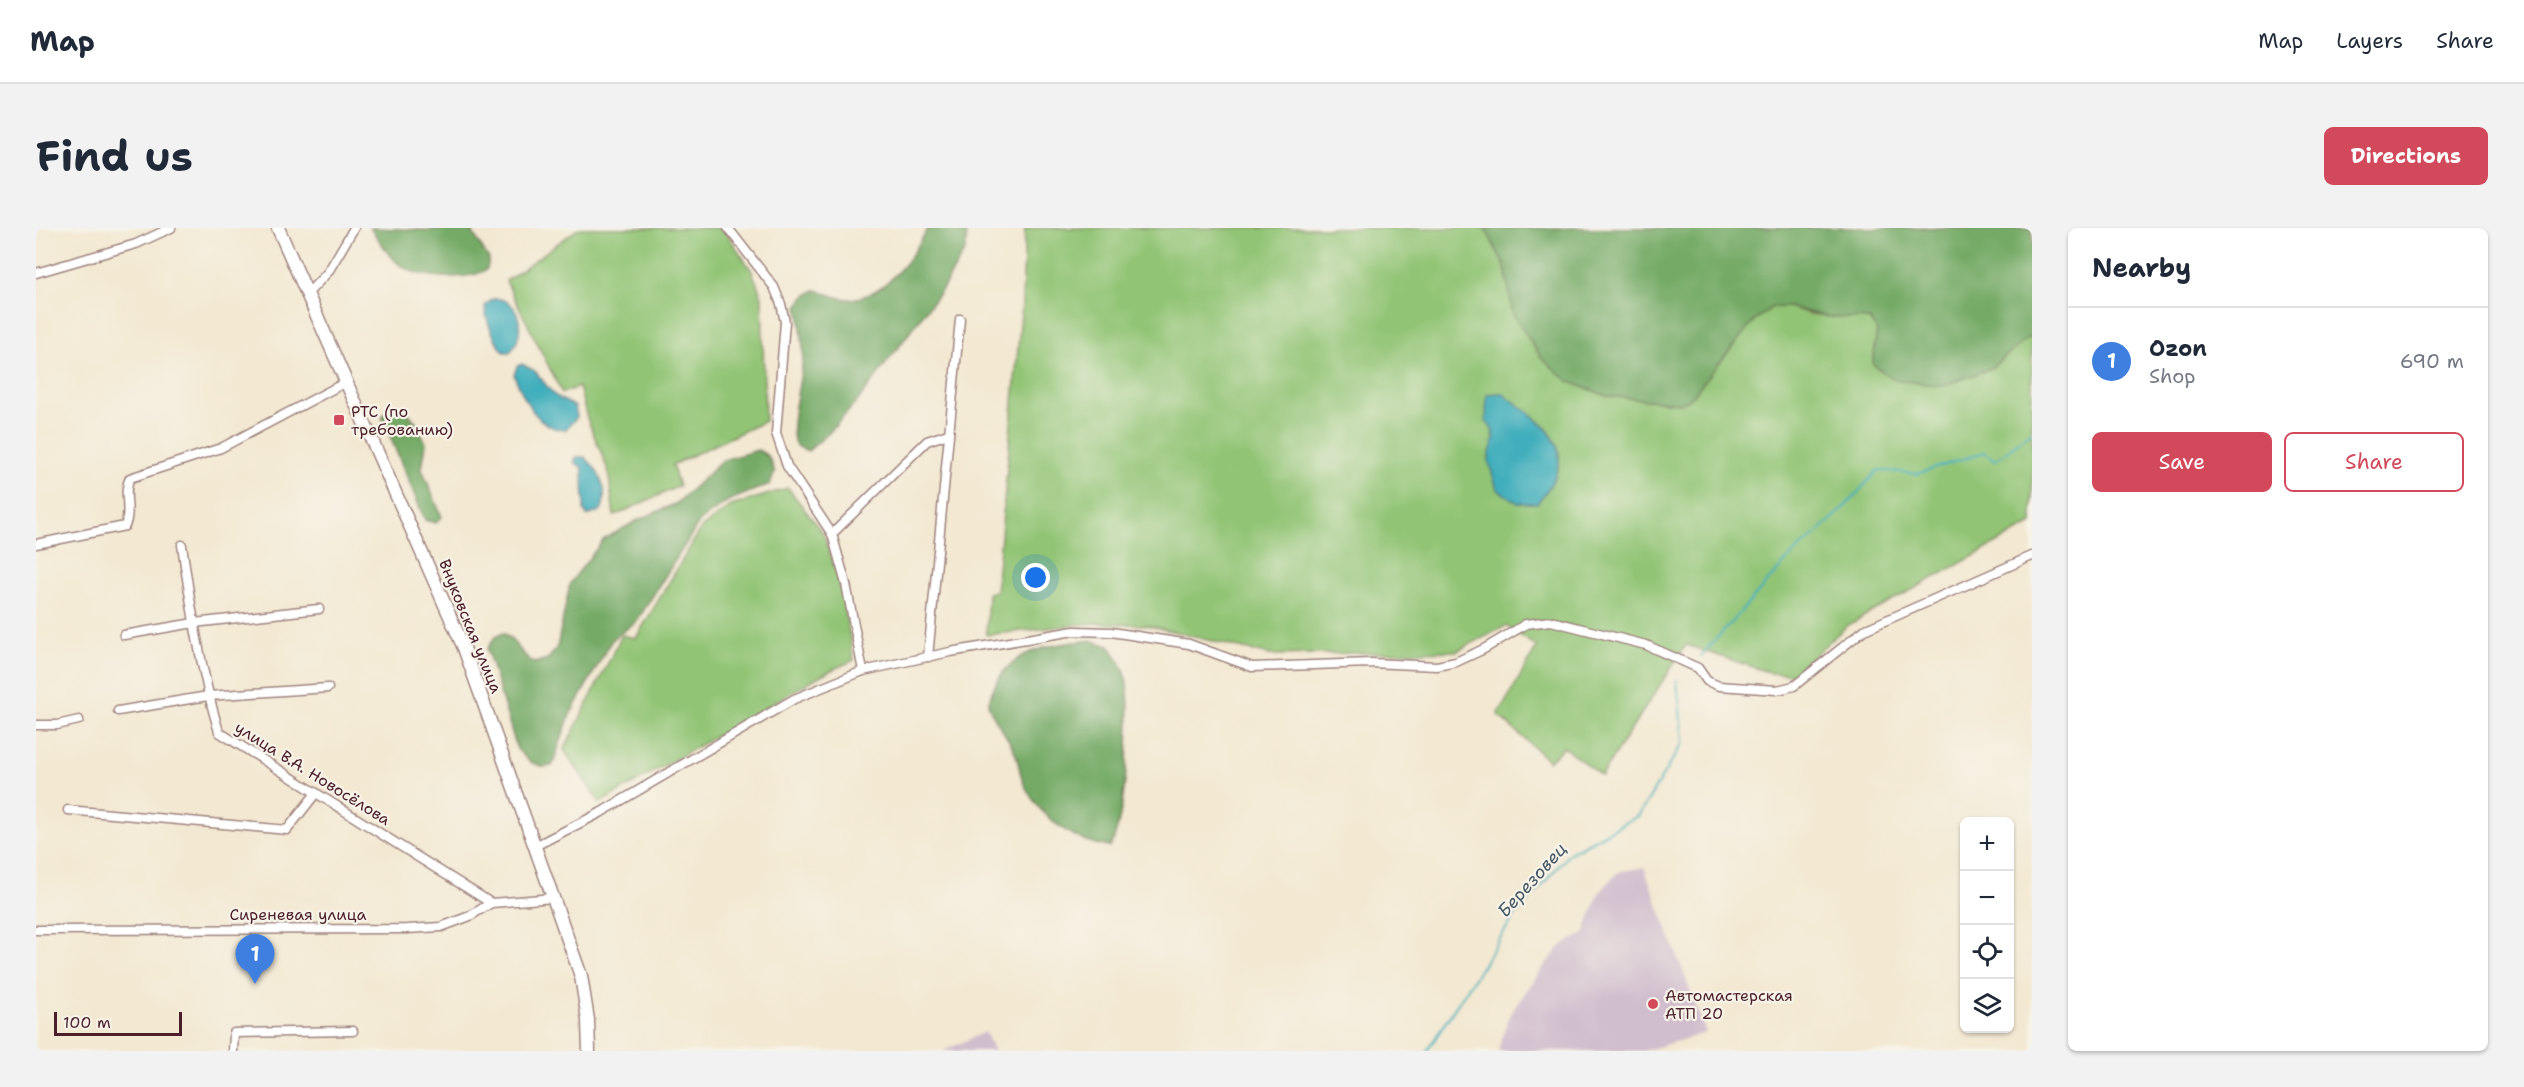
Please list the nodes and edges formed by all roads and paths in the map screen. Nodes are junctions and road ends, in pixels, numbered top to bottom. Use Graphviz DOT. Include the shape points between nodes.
graph roads {
  1 [pos="171,228"];
  2 [pos="278,228"];
  3 [pos="354,228"];
  4 [pos="728,228"];
  5 [pos="36,273"];
  6 [pos="308,292"];
  7 [pos="960,320"];
  8 [pos="348,381"];
  9 [pos="948,434"];
  10 [pos="832,534"];
  11 [pos="36,544"];
  12 [pos="182,545"];
  13 [pos="2032,556"];
  14 [pos="319,609"];
  15 [pos="194,623"];
  16 [pos="124,635"];
  17 [pos="928,657"];
  18 [pos="863,671"];
  19 [pos="328,688"];
  20 [pos="208,696"];
  21 [pos="118,711"];
  22 [pos="79,720"];
  23 [pos="36,725"];
  24 [pos="316,793"];
  25 [pos="68,810"];
  26 [pos="536,846"];
  27 [pos="554,898"];
  28 [pos="491,903"];
  29 [pos="36,930"];
  30 [pos="353,1031"];
  31 [pos="233,1051"];
  32 [pos="589,1051"];
  1 -- 5 [label="street" via="136,244"];
  2 -- 6 [label="main road, Внуковская улица"];
  3 -- 6 [label="street" via="328,272"];
  4 -- 10 [label="street" via="774,287 781,304 785,322 776,433 787,466"];
  6 -- 8 [label="main road, Внуковская улица"];
  7 -- 9 [label="street"];
  8 -- 11 [label="street" via="221,448 130,478 125,526"];
  8 -- 26 [label="main road, Внуковская улица" via="464,648"];
  9 -- 10 [label="street" via="927,441"];
  9 -- 17 [label="street"];
  10 -- 18 [label="street"];
  12 -- 15 [label="street, улица В.А. Новосёлова"];
  13 -- 17 [label="street" via="1864,630 1794,686 1777,690 1719,686 1707,681 1698,668 1646,645 1551,621 1526,624 1484,649 1437,666 1371,663 1252,667 1189,644 1111,632 1083,632"];
  14 -- 15 [label="street"];
  15 -- 16 [label="street"];
  15 -- 20 [label="street, улица В.А. Новосёлова"];
  17 -- 18 [label="street"];
  18 -- 26 [label="street" via="794,699 600,813"];
  19 -- 20 [label="street"];
  20 -- 21 [label="street"];
  20 -- 24 [label="street, улица В.А. Новосёлова" via="219,732"];
  22 -- 23 [label="street"];
  24 -- 25 [label="street" via="287,830"];
  24 -- 28 [label="street, улица В.А. Новосёлова"];
  26 -- 27 [label="main road, Внуковская улица"];
  27 -- 28 [label="street, Сиреневая улица"];
  27 -- 32 [label="main road, Внуковская улица" via="581,976"];
  28 -- 29 [label="street, Сиреневая улица" via="441,927"];
  30 -- 31 [label="street" via="234,1033"];
}
